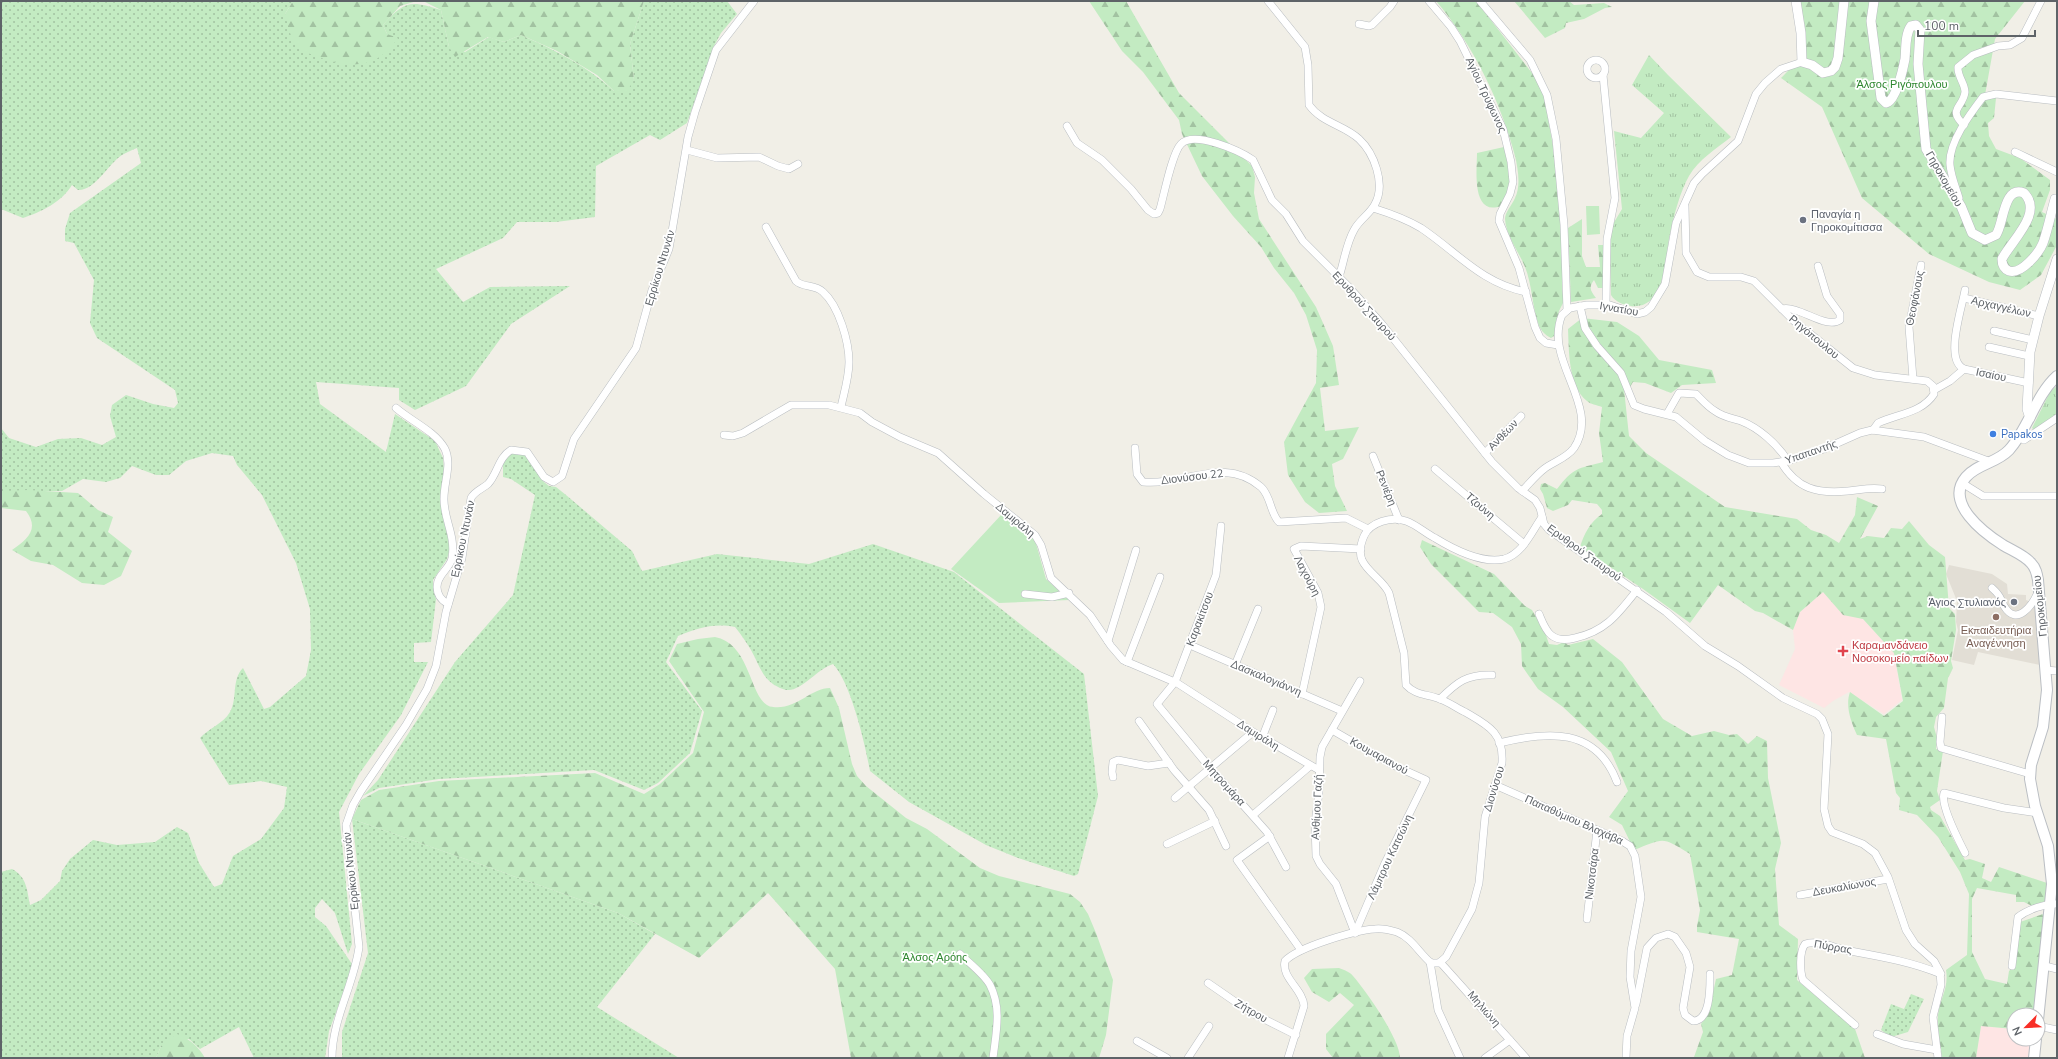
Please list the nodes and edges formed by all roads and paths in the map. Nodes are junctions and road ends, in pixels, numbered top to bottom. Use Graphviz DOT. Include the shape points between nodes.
graph roads {
  1 [pos="754,1"];
  2 [pos="1268,1"];
  3 [pos="1394,1"];
  4 [pos="1429,1"];
  5 [pos="1480,1"];
  6 [pos="1796,1"];
  7 [pos="1844,1"];
  8 [pos="1874,1"];
  9 [pos="2041,1"];
  10 [pos="1359,24"];
  11 [pos="1802,62"];
  12 [pos="1603,75"];
  13 [pos="2057,102"];
  14 [pos="1964,125"];
  15 [pos="1067,126"];
  16 [pos="687,150"];
  17 [pos="2016,152"];
  18 [pos="798,164"];
  19 [pos="2057,172"];
  20 [pos="2056,196"];
  21 [pos="1685,202"];
  22 [pos="1961,206"];
  23 [pos="1372,208"];
  24 [pos="766,227"];
  25 [pos="2057,259"];
  26 [pos="1922,265"];
  27 [pos="1818,266"];
  28 [pos="1339,277"];
  29 [pos="1526,292"];
  30 [pos="1606,305"];
  31 [pos="1580,306"];
  32 [pos="1782,309"];
  33 [pos="1567,310"];
  34 [pos="2039,316"];
  35 [pos="1994,331"];
  36 [pos="2033,340"];
  37 [pos="1558,345"];
  38 [pos="1989,348"];
  39 [pos="2029,356"];
  40 [pos="1964,369"];
  41 [pos="2057,376"];
  42 [pos="1913,379"];
  43 [pos="2029,383"];
  44 [pos="1934,390"];
  45 [pos="840,407"];
  46 [pos="396,408"];
  47 [pos="1667,414"];
  48 [pos="1521,416"];
  49 [pos="2030,418"];
  50 [pos="2057,418"];
  51 [pos="1873,430"];
  52 [pos="724,435"];
  53 [pos="2018,437"];
  54 [pos="1135,448"];
  55 [pos="1485,454"];
  56 [pos="1373,456"];
  57 [pos="1784,461"];
  58 [pos="1991,462"];
  59 [pos="1435,469"];
  60 [pos="1962,483"];
  61 [pos="1882,489"];
  62 [pos="1522,491"];
  63 [pos="2057,496"];
  64 [pos="1542,516"];
  65 [pos="1399,520"];
  66 [pos="1220,526"];
  67 [pos="1368,529"];
  68 [pos="1524,544"];
  69 [pos="1361,549"];
  70 [pos="1136,550"];
  71 [pos="1160,577"];
  72 [pos="1992,588"];
  73 [pos="1637,590"];
  74 [pos="2039,590"];
  75 [pos="1069,593"];
  76 [pos="1025,594"];
  77 [pos="448,604"];
  78 [pos="1258,610"];
  79 [pos="1539,614"];
  80 [pos="1108,641"];
  81 [pos="1190,645"];
  82 [pos="1127,662"];
  83 [pos="1235,665"];
  84 [pos="2046,670"];
  85 [pos="2057,671"];
  86 [pos="1492,676"];
  87 [pos="1360,681"];
  88 [pos="1175,682"];
  89 [pos="1302,694"];
  90 [pos="1440,699"];
  91 [pos="1157,704"];
  92 [pos="1273,710"];
  93 [pos="1342,711"];
  94 [pos="1942,717"];
  95 [pos="1139,721"];
  96 [pos="1332,730"];
  97 [pos="1253,732"];
  98 [pos="1262,738"];
  99 [pos="1499,743"];
  100 [pos="1169,763"];
  101 [pos="1310,766"];
  102 [pos="1211,769"];
  103 [pos="1320,770"];
  104 [pos="2030,774"];
  105 [pos="1113,777"];
  106 [pos="1426,780"];
  107 [pos="1616,782"];
  108 [pos="1495,785"];
  109 [pos="1190,786"];
  110 [pos="1175,798"];
  111 [pos="2038,813"];
  112 [pos="1253,815"];
  113 [pos="1216,821"];
  114 [pos="1597,830"];
  115 [pos="1270,836"];
  116 [pos="1167,844"];
  117 [pos="1226,846"];
  118 [pos="1965,853"];
  119 [pos="1286,867"];
  120 [pos="1888,879"];
  121 [pos="1800,895"];
  122 [pos="2054,904"];
  123 [pos="1587,919"];
  124 [pos="1356,933"];
  125 [pos="1301,950"];
  126 [pos="960,954"];
  127 [pos="1430,962"];
  128 [pos="1440,962"];
  129 [pos="2012,966"];
  130 [pos="2045,966"];
  131 [pos="2057,969"];
  132 [pos="1710,974"];
  133 [pos="1940,974"];
  134 [pos="1208,983"];
  135 [pos="2040,1007"];
  136 [pos="1635,1008"];
  137 [pos="1855,1025"];
  138 [pos="1210,1026"];
  139 [pos="2046,1028"];
  140 [pos="2057,1030"];
  141 [pos="1877,1034"];
  142 [pos="1296,1035"];
  143 [pos="1510,1040"];
  144 [pos="1137,1041"];
  145 [pos="2035,1047"];
  146 [pos="1938,1054"];
  147 [pos="332,1058"];
  148 [pos="993,1058"];
  149 [pos="1167,1058"];
  150 [pos="1188,1058"];
  151 [pos="1288,1058"];
  152 [pos="1460,1058"];
  153 [pos="1485,1058"];
  154 [pos="1526,1058"];
  155 [pos="1626,1058"];
  156 [pos="2034,1058"];
  1 -- 16 [label="street, Ερρίκου Ντυνάν" via="716,50 692,123"];
  2 -- 23 [label="street" via="1305,48 1309,105 1320,117 1353,133 1369,152 1379,185 1378,196"];
  3 -- 10 [label="street" via="1372,25"];
  4 -- 29 [label="street, Αγίου Τρύφωνος" via="1460,41 1503,129 1513,182 1499,222 1519,268"];
  5 -- 33 [label="street" via="1530,60 1547,95 1556,140 1564,226"];
  6 -- 11 [label="street"];
  7 -- 11 [label="street" via="1835,67 1823,73"];
  8 -- 22 [label="street, Γηροκομείου" via="1871,21 1881,98 1886,104 1894,98 1904,61 1908,31 1910,26 1916,25 1920,30 1918,64 1925,144"];
  9 -- 14 [label="street" via="2022,38 2010,45 1998,46 1973,55 1958,67 1964,93 1956,116"];
  11 -- 21 [label="street, Ιγνατίου" via="1784,68 1765,83 1756,94 1738,141 1697,179"];
  12 -- 30 [label="street" via="1615,198 1607,238"];
  13 -- 14 [label="street" via="1996,94 1983,97"];
  14 -- 22 [label="street" via="1954,144 1950,164"];
  15 -- 28 [label="street, Ερυθρού Σταυρού" via="1077,143 1102,160 1153,214 1158,213 1160,209 1176,153 1182,143 1195,139 1208,140 1251,159 1257,166 1273,202 1286,214 1305,243"];
  16 -- 18 [label="street" via="718,158 759,157 789,169"];
  16 -- 77 [label="street, Ερρίκου Ντυνάν" via="669,249 652,290 634,352 574,439 563,473 558,480 548,481 525,450 515,450 508,452 502,459 488,484 473,494 462,558"];
  17 -- 19 [label="street"];
  20 -- 22 [label="street, Γηροκομείου" via="2042,245 2021,268 2011,272 2004,268 2002,259 2022,232 2031,208 2029,198 2020,192 2010,194 1999,231 1989,239 1980,239 1972,233"];
  21 -- 30 [label="street, Ιγνατίου" via="1675,226 1665,284 1651,307 1637,314"];
  21 -- 32 [label="street, Ρηγόπουλου" via="1685,248 1694,268 1709,277 1741,277 1752,280"];
  23 -- 28 [label="street" via="1353,231"];
  23 -- 29 [label="street" via="1419,227 1487,278"];
  24 -- 45 [label="street" via="796,281 822,291 840,317 849,361"];
  25 -- 34 [label="street"];
  26 -- 42 [label="street, Θεοφάνους" via="1909,327"];
  27 -- 32 [label="street" via="1827,296 1840,314 1840,320 1827,322 1792,309"];
  28 -- 55 [label="street, Ερυθρού Σταυρού" via="1389,332"];
  29 -- 37 [label="street, Αγίου Τρύφωνος" via="1532,320 1539,336 1546,343"];
  30 -- 31 [label="street, Ιγνατίου"];
  31 -- 33 [label="street, Ιγνατίου"];
  31 -- 47 [label="street, Υπαπαντής" via="1585,328 1621,373 1634,405 1644,410"];
  32 -- 42 [label="street, Ρηγόπουλου" via="1824,347 1853,368"];
  33 -- 37 [label="street" via="1560,319"];
  34 -- 36 [label="street"];
  34 -- 40 [label="street, Αρχαγγέλων" via="1964,294 1954,353 1959,365"];
  35 -- 36 [label="street"];
  36 -- 39 [label="street"];
  37 -- 62 [label="street" via="1580,408 1580,435 1571,451 1545,468"];
  38 -- 39 [label="street"];
  39 -- 43 [label="street"];
  40 -- 43 [label="street, Ισαίου"];
  40 -- 44 [label="street, Ισαίου"];
  41 -- 49 [label="main road" via="2045,389"];
  42 -- 44 [label="street, Ρηγόπουλου" via="1928,382"];
  43 -- 49 [label="street" via="2027,409"];
  44 -- 51 [label="street" via="1934,395 1920,407 1880,422"];
  45 -- 52 [label="street, Δαμιράλη" via="819,404 791,406 743,433"];
  45 -- 75 [label="street, Δαμιράλη" via="860,413 900,437 933,450 944,458 1035,536 1041,545 1049,575 1056,584"];
  46 -- 77 [label="street" via="431,433 445,450 448,472 444,507 452,531 453,545 452,561 442,573 437,587 441,599"];
  47 -- 57 [label="street, Υπαπαντής" via="1676,417 1705,441 1742,461 1755,464"];
  47 -- 57 [label="street" via="1679,393 1696,394 1713,410 1759,431 1780,450"];
  48 -- 55 [label="street, Ανθέων"];
  49 -- 53 [label="main road"];
  50 -- 53 [label="street" via="2029,438 2024,440"];
  51 -- 57 [label="street, Υπαπαντής"];
  51 -- 58 [label="street, Υπαπαντής" via="1924,436"];
  53 -- 58 [label="main road" via="2008,451"];
  54 -- 67 [label="street, Διονύσου 22" via="1137,474 1143,482 1236,473 1263,489 1279,522 1346,518"];
  55 -- 62 [label="street, Ερυθρού Σταυρού"];
  56 -- 65 [label="street, Ρενιέρη"];
  57 -- 61 [label="street" via="1794,478 1807,489"];
  58 -- 60 [label="main road" via="1971,472"];
  59 -- 68 [label="street, Τζούνη"];
  60 -- 63 [label="street" via="1983,496"];
  60 -- 74 [label="main road, Γηροκομείου" via="1959,497 1965,511 1987,533 2030,562 2037,574"];
  62 -- 64 [label="street, Ερυθρού Σταυρού" via="1535,500"];
  64 -- 68 [label="street"];
  64 -- 73 [label="street, Ερυθρού Σταυρού" via="1544,525 1552,532"];
  65 -- 67 [label="street" via="1382,522"];
  65 -- 68 [label="street" via="1416,526 1448,546 1481,557 1506,558 1514,555"];
  66 -- 81 [label="street, Καρακίτσου" via="1216,575"];
  67 -- 69 [label="street"];
  69 -- 89 [label="street, Λαχούρη" via="1300,546 1294,549 1318,593 1321,607"];
  69 -- 90 [label="street, Διονύσου" via="1362,560 1384,585 1390,596 1404,653 1406,685 1415,692"];
  70 -- 80 [label="street"];
  71 -- 82 [label="street"];
  72 -- 74 [label="street" via="2001,596 2004,606 2016,615 2024,613 2029,608"];
  73 -- 79 [label="street" via="1606,626 1578,637 1554,637"];
  73 -- 120 [label="street, Ερυθρού Σταυρού" via="1705,646 1783,698 1820,717 1828,734 1824,808 1828,826 1832,832 1860,842 1872,850"];
  74 -- 84 [label="main road, Γηροκομείου"];
  75 -- 76 [label="street" via="1052,597"];
  75 -- 80 [label="street, Δαμιράλη" via="1090,615"];
  77 -- 147 [label="street, Ερρίκου Ντυνάν" via="436,666 427,689 352,805 346,824 359,947 356,966 335,1027"];
  78 -- 83 [label="street"];
  80 -- 82 [label="street, Δαμιράλη"];
  81 -- 83 [label="street, Δασκαλογιάννη"];
  81 -- 88 [label="street, Καρακίτσου"];
  82 -- 88 [label="street, Δαμιράλη"];
  83 -- 89 [label="street, Δασκαλογιάννη"];
  84 -- 85 [label="street"];
  84 -- 104 [label="main road, Γηροκομείου" via="2047,690 2042,727"];
  86 -- 90 [label="street" via="1466,677"];
  87 -- 93 [label="street, Ανθίμου Γαζή"];
  88 -- 91 [label="street, Καρακίτσου"];
  88 -- 97 [label="street, Δαμιράλη"];
  89 -- 93 [label="street, Δασκαλογιάννη"];
  90 -- 99 [label="street, Διονύσου" via="1488,725"];
  91 -- 102 [label="street, Μητρομάρα"];
  92 -- 98 [label="street"];
  93 -- 96 [label="street, Ανθίμου Γαζή"];
  94 -- 104 [label="street" via="1941,748"];
  95 -- 100 [label="street"];
  96 -- 103 [label="street, Ανθίμου Γαζή" via="1322,747"];
  96 -- 106 [label="street, Κουμαριανού" via="1391,764"];
  97 -- 98 [label="street, Δαμιράλη"];
  97 -- 102 [label="street"];
  98 -- 101 [label="street, Δαμιράλη"];
  99 -- 107 [label="street" via="1548,736 1578,739 1602,757"];
  99 -- 108 [label="street, Διονύσου" via="1502,763"];
  100 -- 105 [label="street" via="1148,766 1118,760 1113,762"];
  100 -- 109 [label="street"];
  101 -- 103 [label="street, Δαμιράλη"];
  101 -- 112 [label="street"];
  102 -- 109 [label="street"];
  102 -- 112 [label="street, Μητρομάρα"];
  103 -- 124 [label="street, Ανθίμου Γαζή" via="1315,823 1316,856 1336,884"];
  104 -- 111 [label="main road, Γηροκομείου" via="2031,790"];
  106 -- 124 [label="street, Λάμπρου Κατσώνη" via="1385,863"];
  108 -- 114 [label="street, Παπαθύμιου Βλαχάβα"];
  108 -- 128 [label="street, Διονύσου" via="1485,817 1481,869 1474,902 1464,927 1446,957"];
  109 -- 110 [label="street"];
  109 -- 113 [label="street"];
  111 -- 118 [label="street" via="2004,808 1944,793 1944,801"];
  111 -- 122 [label="main road, Γηροκομείου" via="2048,846"];
  112 -- 115 [label="street, Μητρομάρα"];
  113 -- 116 [label="street"];
  113 -- 117 [label="street"];
  114 -- 123 [label="street, Νικοτσάρα"];
  114 -- 136 [label="street, Παπαθύμιου Βλαχάβα" via="1627,844 1635,856 1641,898 1630,965"];
  115 -- 119 [label="street, Μητρομάρα"];
  115 -- 125 [label="street" via="1237,860"];
  120 -- 121 [label="street, Δευκαλίωνος"];
  120 -- 133 [label="street, Ερυθρού Σταυρού" via="1906,930 1915,944 1935,963"];
  122 -- 129 [label="street" via="2018,917"];
  122 -- 130 [label="main road, Γηροκομείου"];
  124 -- 125 [label="street"];
  124 -- 127 [label="street" via="1376,929 1395,931 1410,941"];
  125 -- 142 [label="street" via="1288,958 1284,965 1304,1003"];
  126 -- 148 [label="street" via="990,984 997,1005 998,1019"];
  127 -- 128 [label="street"];
  127 -- 152 [label="street" via="1438,1010"];
  128 -- 143 [label="street, Μηλιώνη"];
  130 -- 131 [label="street"];
  130 -- 135 [label="main road, Γηροκομείου"];
  132 -- 136 [label="street" via="1705,1013 1697,1021 1692,1021 1685,1015 1683,1008 1690,967 1688,956 1673,936 1657,936 1648,948"];
  133 -- 137 [label="street, Πύρρας" via="1915,964 1877,955 1820,943 1805,944 1802,951 1803,980"];
  133 -- 146 [label="street" via="1941,988 1933,1017"];
  134 -- 142 [label="street, Ζήτρου" via="1250,1012"];
  136 -- 155 [label="street, Παπαθύμιου Βλαχάβα" via="1627,1036"];
  138 -- 150 [label="street"];
  139 -- 140 [label="street"];
  141 -- 146 [label="street"];
  142 -- 151 [label="street"];
  143 -- 153 [label="street"];
  143 -- 154 [label="street, Μηλιώνη"];
  144 -- 149 [label="street"];
  145 -- 156 [label="main road"];
}
